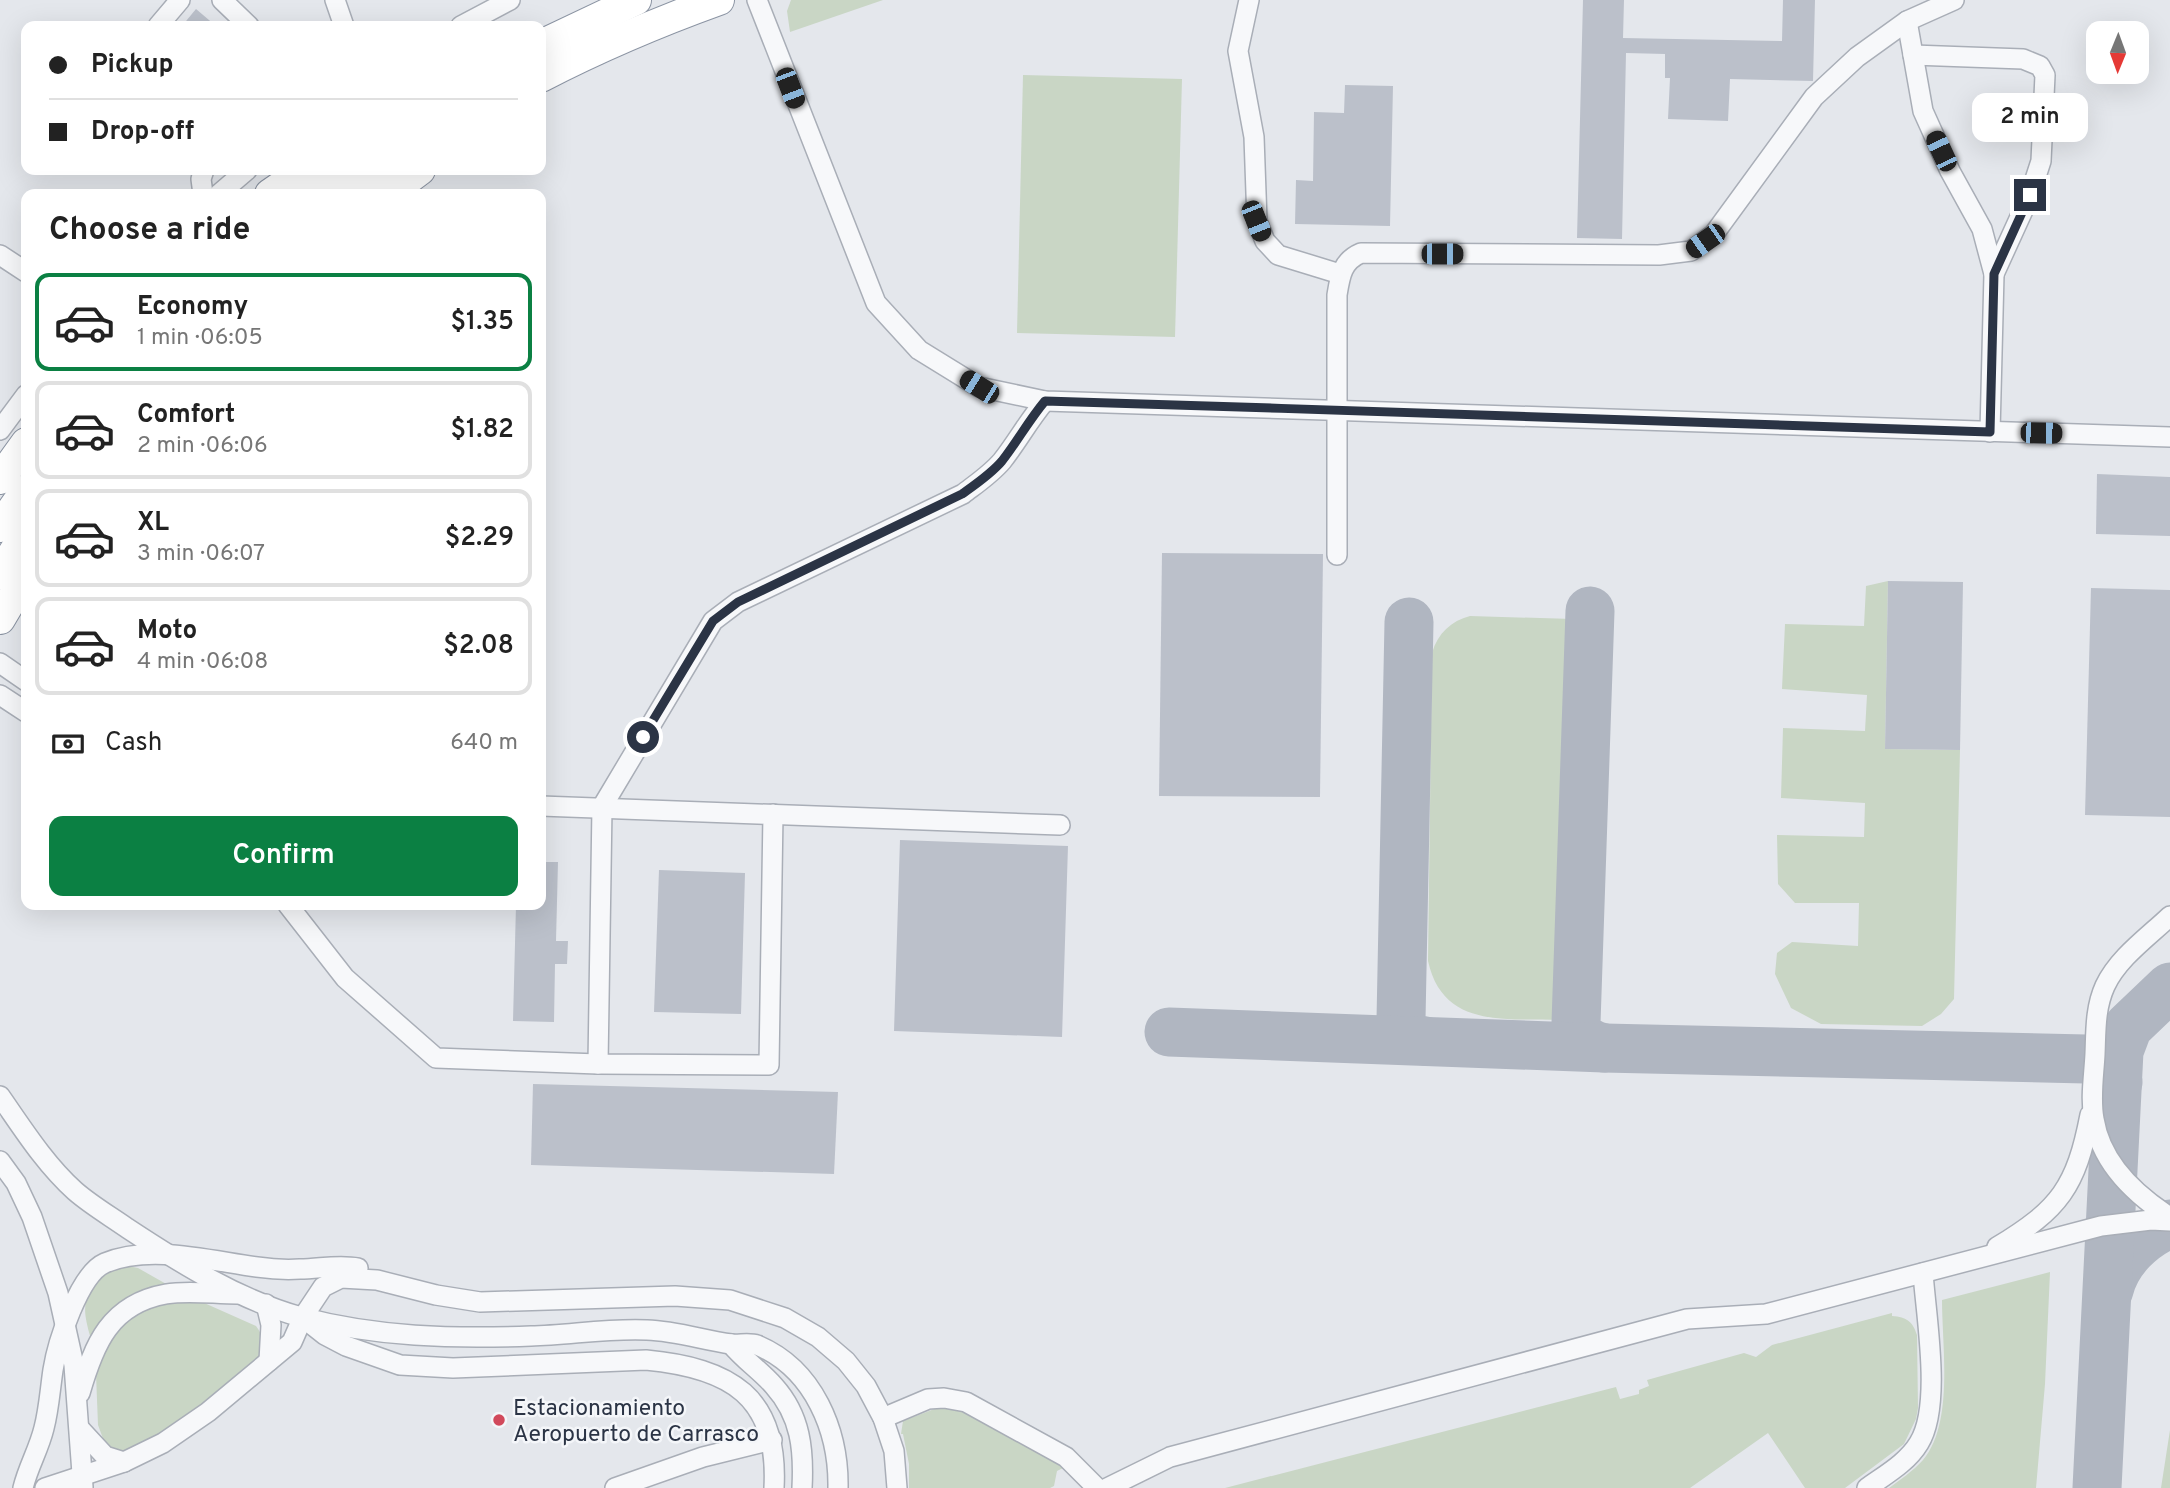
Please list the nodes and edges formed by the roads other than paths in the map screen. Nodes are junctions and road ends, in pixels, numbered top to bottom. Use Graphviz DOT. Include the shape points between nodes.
graph roads {
  1 [pos="180,0"];
  2 [pos="222,0"];
  3 [pos="335,0"];
  4 [pos="510,0"];
  5 [pos="636,0"];
  6 [pos="719,0"];
  7 [pos="757,0"];
  8 [pos="1249,0"];
  9 [pos="1954,0"];
  10 [pos="162,21"];
  11 [pos="244,21"];
  12 [pos="342,21"];
  13 [pos="470,21"];
  14 [pos="1907,21"];
  15 [pos="547,40"];
  16 [pos="1913,55"];
  17 [pos="546,74"];
  18 [pos="241,175"];
  19 [pos="298,175"];
  20 [pos="334,175"];
  21 [pos="378,175"];
  22 [pos="413,175"];
  23 [pos="225,189"];
  24 [pos="277,189"];
  25 [pos="316,189"];
  26 [pos="357,189"];
  27 [pos="395,189"];
  28 [pos="0,255"];
  29 [pos="21,269"];
  30 [pos="1340,274"];
  31 [pos="1994,274"];
  32 [pos="1045,401"];
  33 [pos="21,402"];
  34 [pos="1339,411"];
  35 [pos="0,430"];
  36 [pos="1990,432"];
  37 [pos="2170,437"];
  38 [pos="21,450"];
  39 [pos="0,480"];
  40 [pos="21,497"];
  41 [pos="0,527"];
  42 [pos="21,541"];
  43 [pos="1337,555"];
  44 [pos="0,574"];
  45 [pos="21,583"];
  46 [pos="0,618"];
  47 [pos="0,663"];
  48 [pos="21,678"];
  49 [pos="0,695"];
  50 [pos="21,709"];
  51 [pos="546,806"];
  52 [pos="602,807"];
  53 [pos="773,814"];
  54 [pos="1060,825"];
  55 [pos="292,910"];
  56 [pos="2170,916"];
  57 [pos="598,1064"];
  58 [pos="0,1096"];
  59 [pos="2092,1105"];
  60 [pos="0,1161"];
  61 [pos="2170,1219"];
  62 [pos="166,1254"];
  63 [pos="1975,1259"];
  64 [pos="1923,1273"];
  65 [pos="377,1280"];
  66 [pos="241,1294"];
  67 [pos="266,1304"];
  68 [pos="303,1317"];
  69 [pos="65,1325"];
  70 [pos="731,1344"];
  71 [pos="269,1361"];
  72 [pos="77,1407"];
  73 [pos="883,1418"];
  74 [pos="80,1429"];
  75 [pos="772,1440"];
  76 [pos="124,1462"];
  77 [pos="81,1484"];
  78 [pos="23,1488"];
  79 [pos="45,1488"];
  80 [pos="615,1488"];
  81 [pos="774,1488"];
  82 [pos="802,1488"];
  83 [pos="838,1488"];
  84 [pos="897,1488"];
  85 [pos="1097,1488"];
  86 [pos="1107,1488"];
  87 [pos="1867,1488"];
  1 -- 10 [label="street"];
  2 -- 11 [label="street"];
  3 -- 12 [label="street"];
  4 -- 13 [label="street"];
  5 -- 15 [label="highway"];
  6 -- 17 [label="highway" via="648,26"];
  7 -- 32 [label="street" via="876,303 919,350 979,387"];
  8 -- 30 [label="street" via="1238,51 1254,137 1256,221 1278,255"];
  9 -- 14 [label="street"];
  14 -- 16 [label="street"];
  14 -- 30 [label="street" via="1857,57 1814,97 1714,234 1690,251 1659,255 1361,254 1350,258"];
  16 -- 31 [label="street" via="1923,111 1982,229"];
  16 -- 31 [label="street" via="2023,59 2040,66 2045,75 2041,162"];
  18 -- 23 [label="street"];
  19 -- 24 [label="highway"];
  20 -- 25 [label="highway"];
  21 -- 26 [label="highway"];
  22 -- 27 [label="highway"];
  28 -- 29 [label="street"];
  30 -- 34 [label="street"];
  31 -- 36 [label="street"];
  32 -- 34 [label="street"];
  32 -- 52 [label="street" via="1002,460 962,494 738,602 713,621"];
  33 -- 35 [label="street"];
  34 -- 36 [label="street"];
  34 -- 43 [label="street"];
  36 -- 37 [label="street"];
  38 -- 39 [label="highway"];
  40 -- 41 [label="highway"];
  42 -- 44 [label="highway"];
  45 -- 46 [label="highway"];
  47 -- 48 [label="street"];
  49 -- 50 [label="street"];
  51 -- 52 [label="street"];
  52 -- 53 [label="street"];
  52 -- 57 [label="street"];
  53 -- 54 [label="street"];
  53 -- 57 [label="street" via="769,1065"];
  55 -- 57 [label="street" via="345,978 436,1058"];
  56 -- 59 [label="street" via="2124,959 2105,985 2096,1020"];
  58 -- 62 [label="street" via="47,1162 76,1191"];
  59 -- 61 [label="street" via="2099,1139 2122,1177"];
  59 -- 63 [label="street" via="2079,1164 2063,1193 2034,1223"];
  60 -- 69 [label="street" via="33,1217"];
  61 -- 63 [label="street" via="2101,1226"];
  62 -- 65 [label="street" via="269,1268 356,1267"];
  62 -- 66 [label="street"];
  62 -- 69 [label="street" via="104,1263 93,1271"];
  63 -- 64 [label="street"];
  64 -- 86 [label="street" via="1766,1314 1687,1319 1170,1457"];
  64 -- 87 [label="street" via="1931,1386 1928,1423 1903,1462"];
  65 -- 68 [label="street" via="332,1281"];
  65 -- 73 [label="street" via="480,1302 675,1296 730,1300 785,1318 818,1337 846,1361"];
  66 -- 67 [label="street"];
  66 -- 72 [label="street" via="166,1294 138,1303 99,1337"];
  67 -- 68 [label="street"];
  67 -- 71 [label="street" via="271,1325"];
  68 -- 70 [label="street" via="381,1334 465,1338 649,1330"];
  68 -- 71 [label="street" via="292,1342"];
  68 -- 75 [label="street" via="346,1346 400,1365 453,1368 646,1360 698,1368 742,1391 757,1406"];
  69 -- 72 [label="street"];
  69 -- 78 [label="street" via="39,1450"];
  70 -- 82 [label="street" via="774,1385 799,1426"];
  70 -- 83 [label="street" via="755,1344 805,1381 831,1430"];
  71 -- 76 [label="street" via="208,1412 163,1443"];
  72 -- 74 [label="street"];
  73 -- 84 [label="street" via="894,1451"];
  73 -- 85 [label="street" via="928,1399 956,1398 1066,1457"];
  74 -- 76 [label="street" via="105,1456"];
  74 -- 77 [label="street"];
  75 -- 80 [label="street" via="703,1457"];
  75 -- 81 [label="street"];
  76 -- 77 [label="street"];
  77 -- 79 [label="street"];
}
